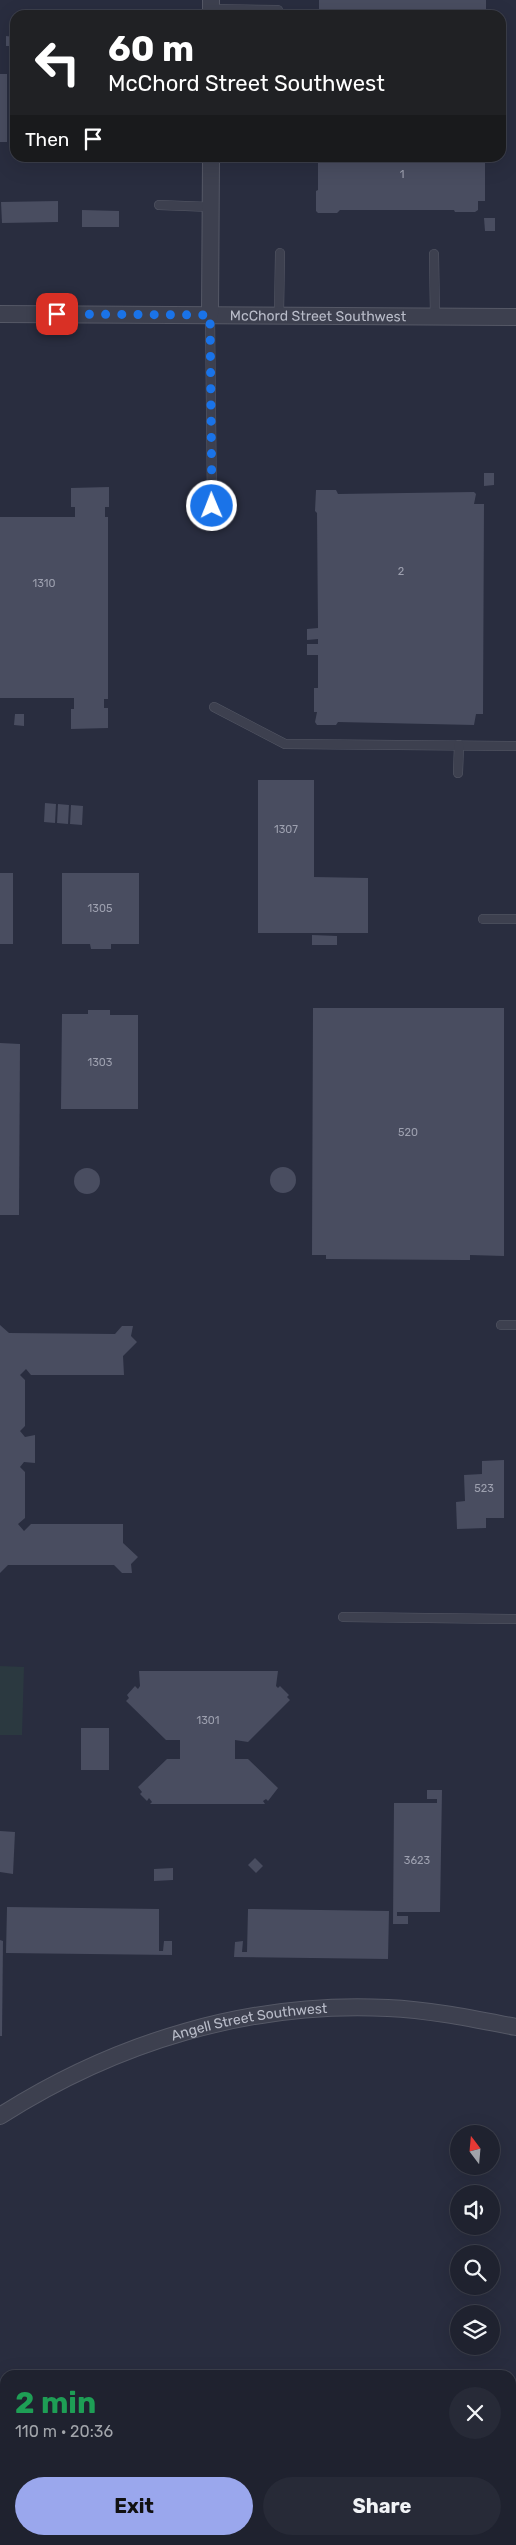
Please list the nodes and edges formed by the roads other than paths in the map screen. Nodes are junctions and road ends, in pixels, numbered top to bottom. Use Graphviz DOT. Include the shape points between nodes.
graph roads {
  1 [pos="211,8"];
  2 [pos="278,10"];
  3 [pos="211,162"];
  4 [pos="158,205"];
  5 [pos="211,207"];
  6 [pos="280,253"];
  7 [pos="434,254"];
  8 [pos="0,314"];
  9 [pos="210,315"];
  10 [pos="279,315"];
  11 [pos="435,317"];
  12 [pos="516,318"];
  13 [pos="212,506"];
  14 [pos="214,707"];
  15 [pos="459,745"];
  16 [pos="516,746"];
  17 [pos="458,773"];
  18 [pos="483,919"];
  19 [pos="516,919"];
  20 [pos="501,1325"];
  21 [pos="516,1326"];
  22 [pos="342,1617"];
  23 [pos="516,1619"];
  24 [pos="516,2027"];
  25 [pos="0,2116"];
  1 -- 2 [label="lane"];
  3 -- 5 [label="street"];
  4 -- 5 [label="lane"];
  5 -- 9 [label="street"];
  6 -- 10 [label="lane"];
  7 -- 11 [label="lane"];
  8 -- 9 [label="street, McChord Street Southwest"];
  9 -- 10 [label="street, McChord Street Southwest"];
  9 -- 13 [label="lane"];
  10 -- 11 [label="street, McChord Street Southwest"];
  11 -- 12 [label="street, McChord Street Southwest"];
  14 -- 15 [label="lane" via="285,744"];
  15 -- 16 [label="lane"];
  15 -- 17 [label="lane"];
  18 -- 19 [label="lane"];
  20 -- 21 [label="lane"];
  22 -- 23 [label="lane"];
  24 -- 25 [label="street, Angell Street Southwest" via="388,2008 341,2007 236,2019 172,2035 108,2057 51,2085"];
}
